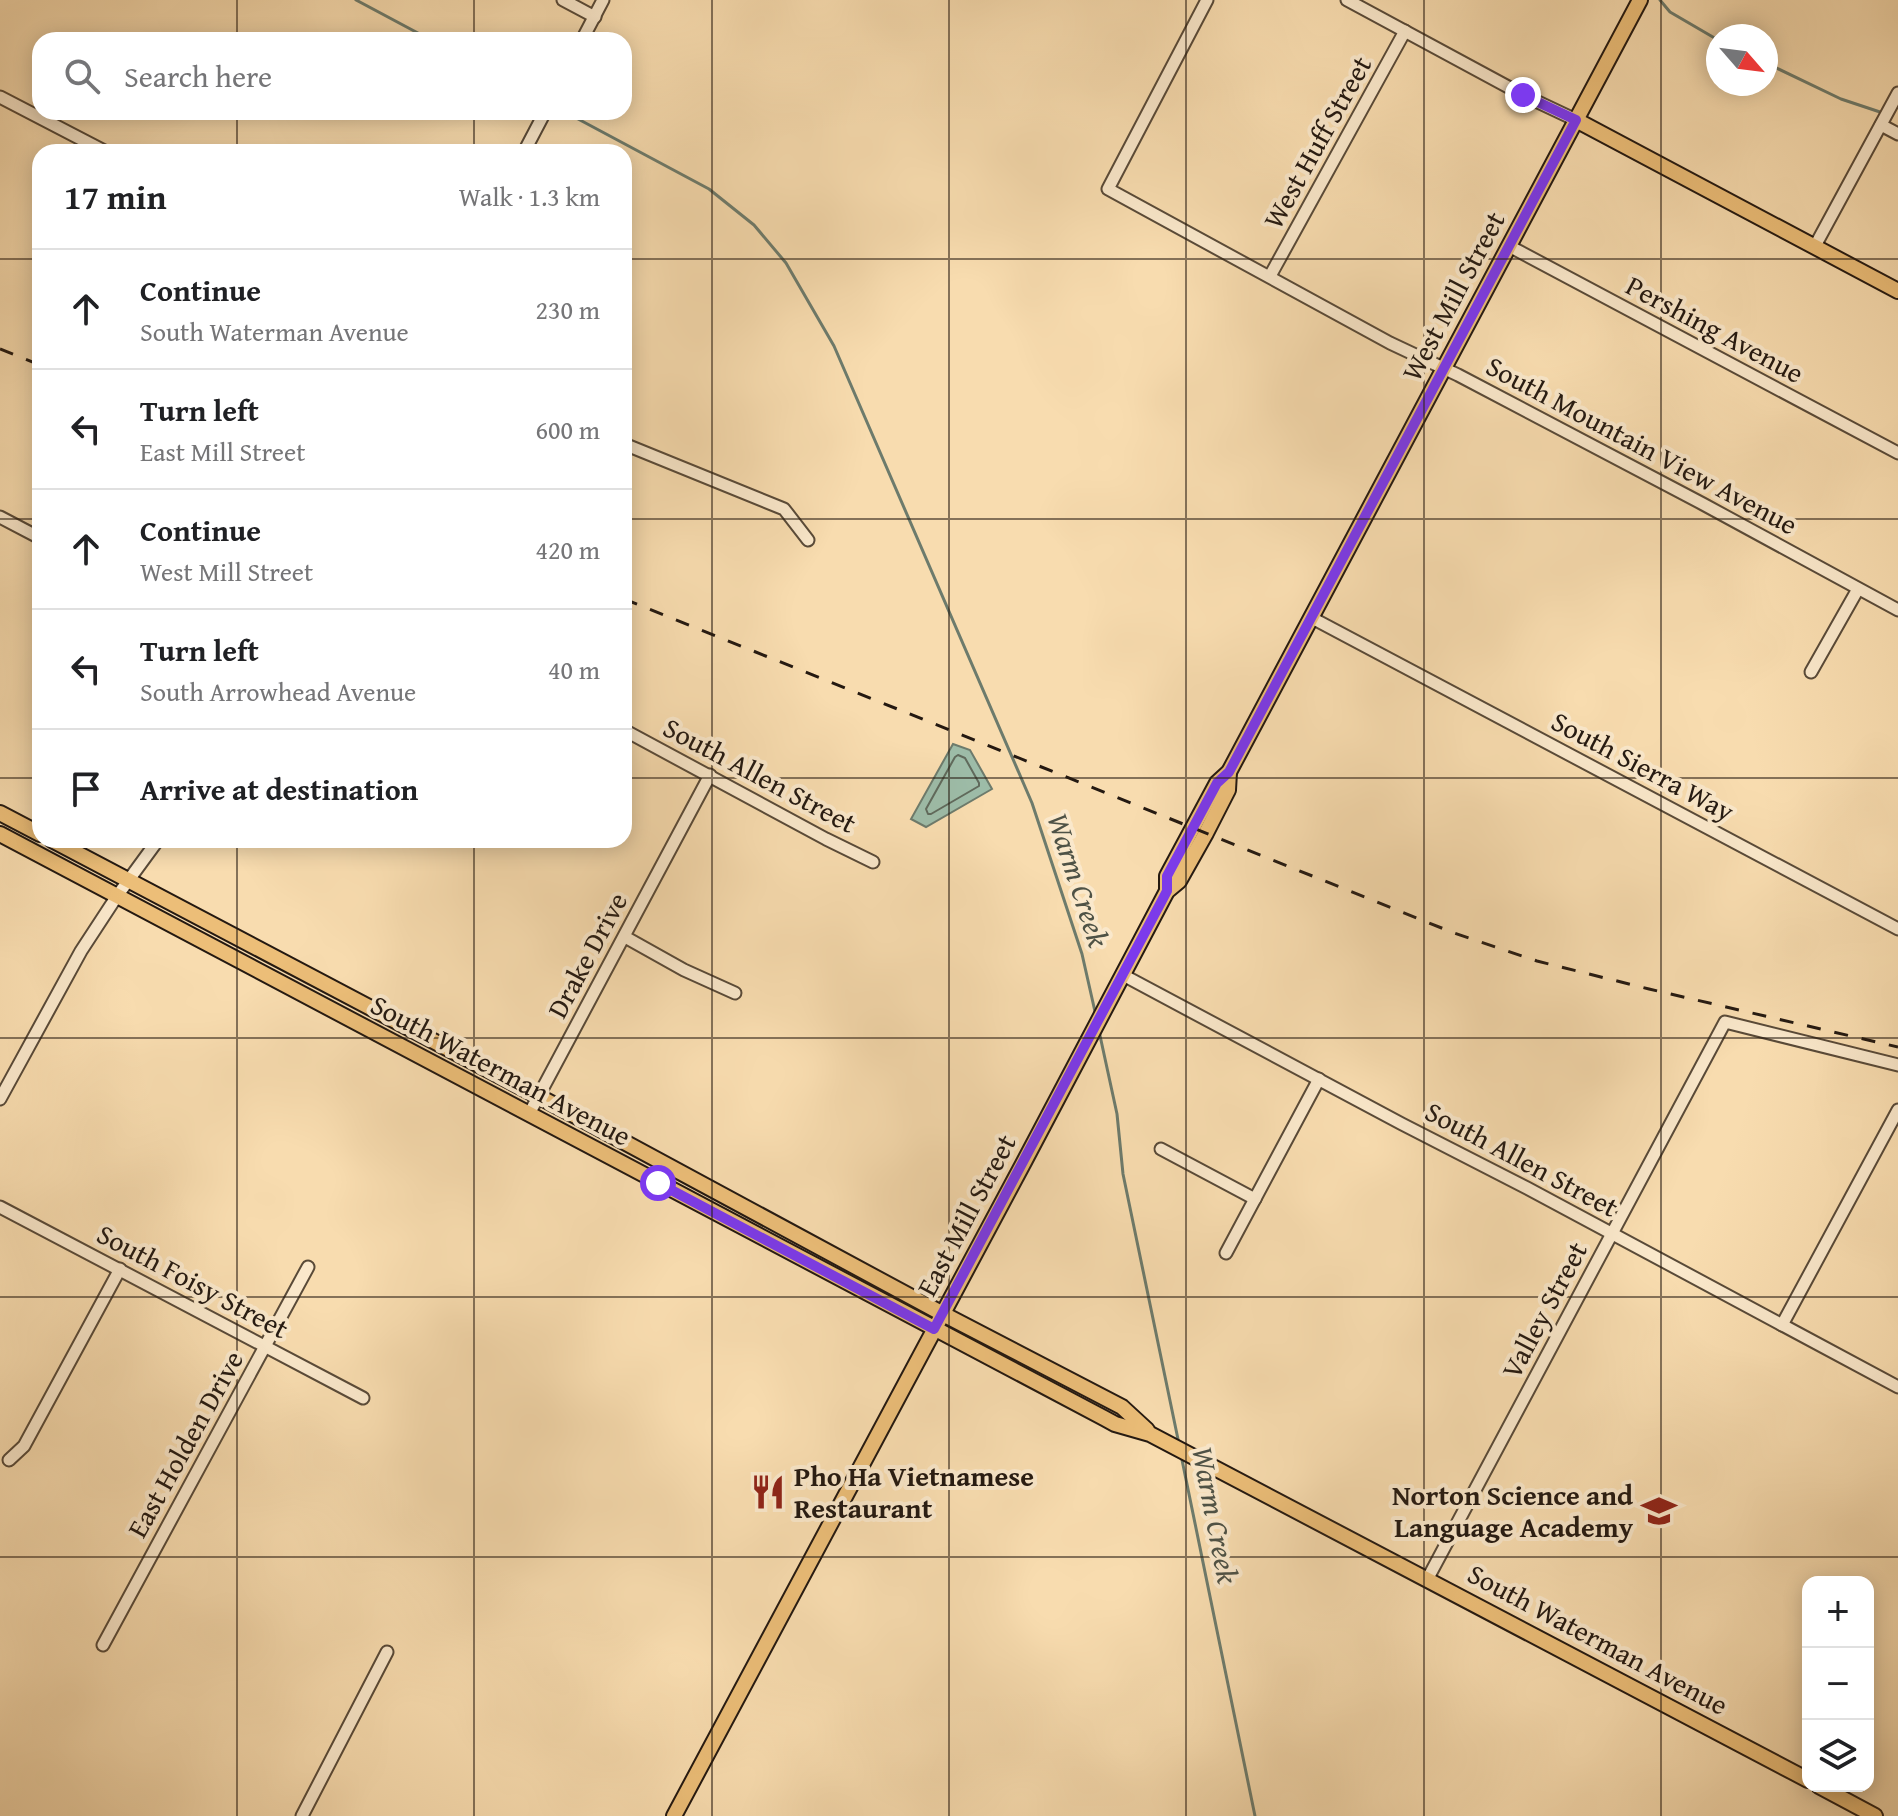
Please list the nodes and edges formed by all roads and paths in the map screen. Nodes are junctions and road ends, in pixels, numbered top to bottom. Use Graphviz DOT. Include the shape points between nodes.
graph roads {
  1 [pos="563,0"];
  2 [pos="603,0"];
  3 [pos="1207,0"];
  4 [pos="1347,0"];
  5 [pos="1640,0"];
  6 [pos="595,17"];
  7 [pos="1405,31"];
  8 [pos="587,32"];
  9 [pos="1898,93"];
  10 [pos="0,97"];
  11 [pos="32,114"];
  12 [pos="1885,117"];
  13 [pos="44,120"];
  14 [pos="541,120"];
  15 [pos="1576,120"];
  16 [pos="1898,134"];
  17 [pos="91,144"];
  18 [pos="529,144"];
  19 [pos="1509,246"];
  20 [pos="1815,246"];
  21 [pos="1270,276"];
  22 [pos="1898,291"];
  23 [pos="1444,367"];
  24 [pos="632,447"];
  25 [pos="1898,453"];
  26 [pos="0,517"];
  27 [pos="32,534"];
  28 [pos="808,540"];
  29 [pos="1858,589"];
  30 [pos="1898,610"];
  31 [pos="1312,618"];
  32 [pos="1811,672"];
  33 [pos="632,734"];
  34 [pos="710,775"];
  35 [pos="0,813"];
  36 [pos="32,830"];
  37 [pos="0,834"];
  38 [pos="67,848"];
  39 [pos="152,848"];
  40 [pos="873,862"];
  41 [pos="129,881"];
  42 [pos="117,896"];
  43 [pos="1898,929"];
  44 [pos="625,937"];
  45 [pos="1123,975"];
  46 [pos="279,982"];
  47 [pos="735,993"];
  48 [pos="356,1001"];
  49 [pos="1898,1065"];
  50 [pos="1319,1079"];
  51 [pos="538,1097"];
  52 [pos="0,1099"];
  53 [pos="1898,1110"];
  54 [pos="529,1114"];
  55 [pos="1161,1149"];
  56 [pos="1255,1199"];
  57 [pos="0,1207"];
  58 [pos="1612,1234"];
  59 [pos="1226,1253"];
  60 [pos="308,1267"];
  61 [pos="120,1269"];
  62 [pos="943,1314"];
  63 [pos="1782,1325"];
  64 [pos="934,1329"];
  65 [pos="265,1347"];
  66 [pos="1022,1375"];
  67 [pos="1898,1387"];
  68 [pos="363,1398"];
  69 [pos="1122,1407"];
  70 [pos="1150,1434"];
  71 [pos="9,1460"];
  72 [pos="1428,1578"];
  73 [pos="103,1645"];
  74 [pos="387,1652"];
  75 [pos="1802,1777"];
  76 [pos="1830,1792"];
  77 [pos="302,1816"];
  78 [pos="674,1816"];
  79 [pos="1875,1816"];
  1 -- 6 [label="street"];
  2 -- 6 [label="street"];
  3 -- 21 [label="street, South Mountain View Avenue" via="1108,189"];
  4 -- 7 [label="street"];
  5 -- 15 [label="main road, West Mill Street"];
  6 -- 8 [label="street"];
  7 -- 15 [label="street"];
  7 -- 21 [label="street, West Huff Street"];
  9 -- 12 [label="street"];
  10 -- 11 [label="street"];
  12 -- 16 [label="street"];
  12 -- 20 [label="street"];
  13 -- 17 [label="street"];
  14 -- 18 [label="street"];
  15 -- 19 [label="main road, West Mill Street"];
  15 -- 20 [label="main road"];
  19 -- 23 [label="main road, West Mill Street"];
  19 -- 25 [label="street, Pershing Avenue"];
  20 -- 22 [label="main road"];
  21 -- 23 [label="street, South Mountain View Avenue"];
  23 -- 29 [label="street, South Mountain View Avenue"];
  23 -- 31 [label="main road, West Mill Street"];
  24 -- 28 [label="street" via="784,509"];
  26 -- 27 [label="street"];
  29 -- 30 [label="street, South Mountain View Avenue"];
  29 -- 32 [label="street"];
  31 -- 43 [label="street, South Sierra Way"];
  31 -- 45 [label="main road, East Mill Street" via="1229,772 1228,790 1217,811"];
  33 -- 34 [label="street, South Allen Street"];
  34 -- 40 [label="street, South Allen Street"];
  34 -- 44 [label="street, Drake Drive"];
  35 -- 36 [label="main road"];
  37 -- 42 [label="main road, South Waterman Avenue"];
  38 -- 41 [label="main road, South Waterman Avenue"];
  39 -- 41 [label="street"];
  41 -- 42 [label="street"];
  41 -- 48 [label="main road, South Waterman Avenue"];
  42 -- 46 [label="main road, South Waterman Avenue"];
  42 -- 52 [label="street"];
  44 -- 47 [label="street"];
  44 -- 51 [label="street, Drake Drive"];
  45 -- 50 [label="street, South Allen Street"];
  45 -- 62 [label="main road, East Mill Street"];
  46 -- 48 [label="main road" via="347,1007"];
  46 -- 54 [label="main road, South Waterman Avenue"];
  48 -- 51 [label="main road, South Waterman Avenue"];
  49 -- 58 [label="street, Valley Street" via="1725,1022"];
  50 -- 56 [label="street"];
  50 -- 58 [label="street, South Allen Street"];
  51 -- 54 [label="street, Drake Drive"];
  51 -- 62 [label="main road, South Waterman Avenue"];
  53 -- 63 [label="street"];
  54 -- 64 [label="main road, South Waterman Avenue"];
  55 -- 56 [label="street"];
  56 -- 59 [label="street"];
  57 -- 61 [label="street, South Foisy Street"];
  58 -- 63 [label="street, South Allen Street"];
  58 -- 72 [label="street, Valley Street"];
  60 -- 65 [label="street, East Holden Drive"];
  61 -- 65 [label="street, South Foisy Street"];
  61 -- 71 [label="street" via="24,1446"];
  62 -- 64 [label="main road, East Mill Street"];
  62 -- 69 [label="main road, South Waterman Avenue"];
  63 -- 67 [label="street, South Allen Street"];
  64 -- 66 [label="main road, South Waterman Avenue"];
  64 -- 78 [label="main road, East Mill Street"];
  65 -- 68 [label="street, South Foisy Street"];
  65 -- 73 [label="street, East Holden Drive"];
  66 -- 69 [label="main road" via="1041,1374 1114,1413"];
  66 -- 70 [label="main road, South Waterman Avenue" via="1115,1424"];
  69 -- 70 [label="main road, South Waterman Avenue"];
  70 -- 72 [label="main road, South Waterman Avenue"];
  72 -- 75 [label="main road, South Waterman Avenue"];
  74 -- 77 [label="street"];
  76 -- 79 [label="main road"];
}
